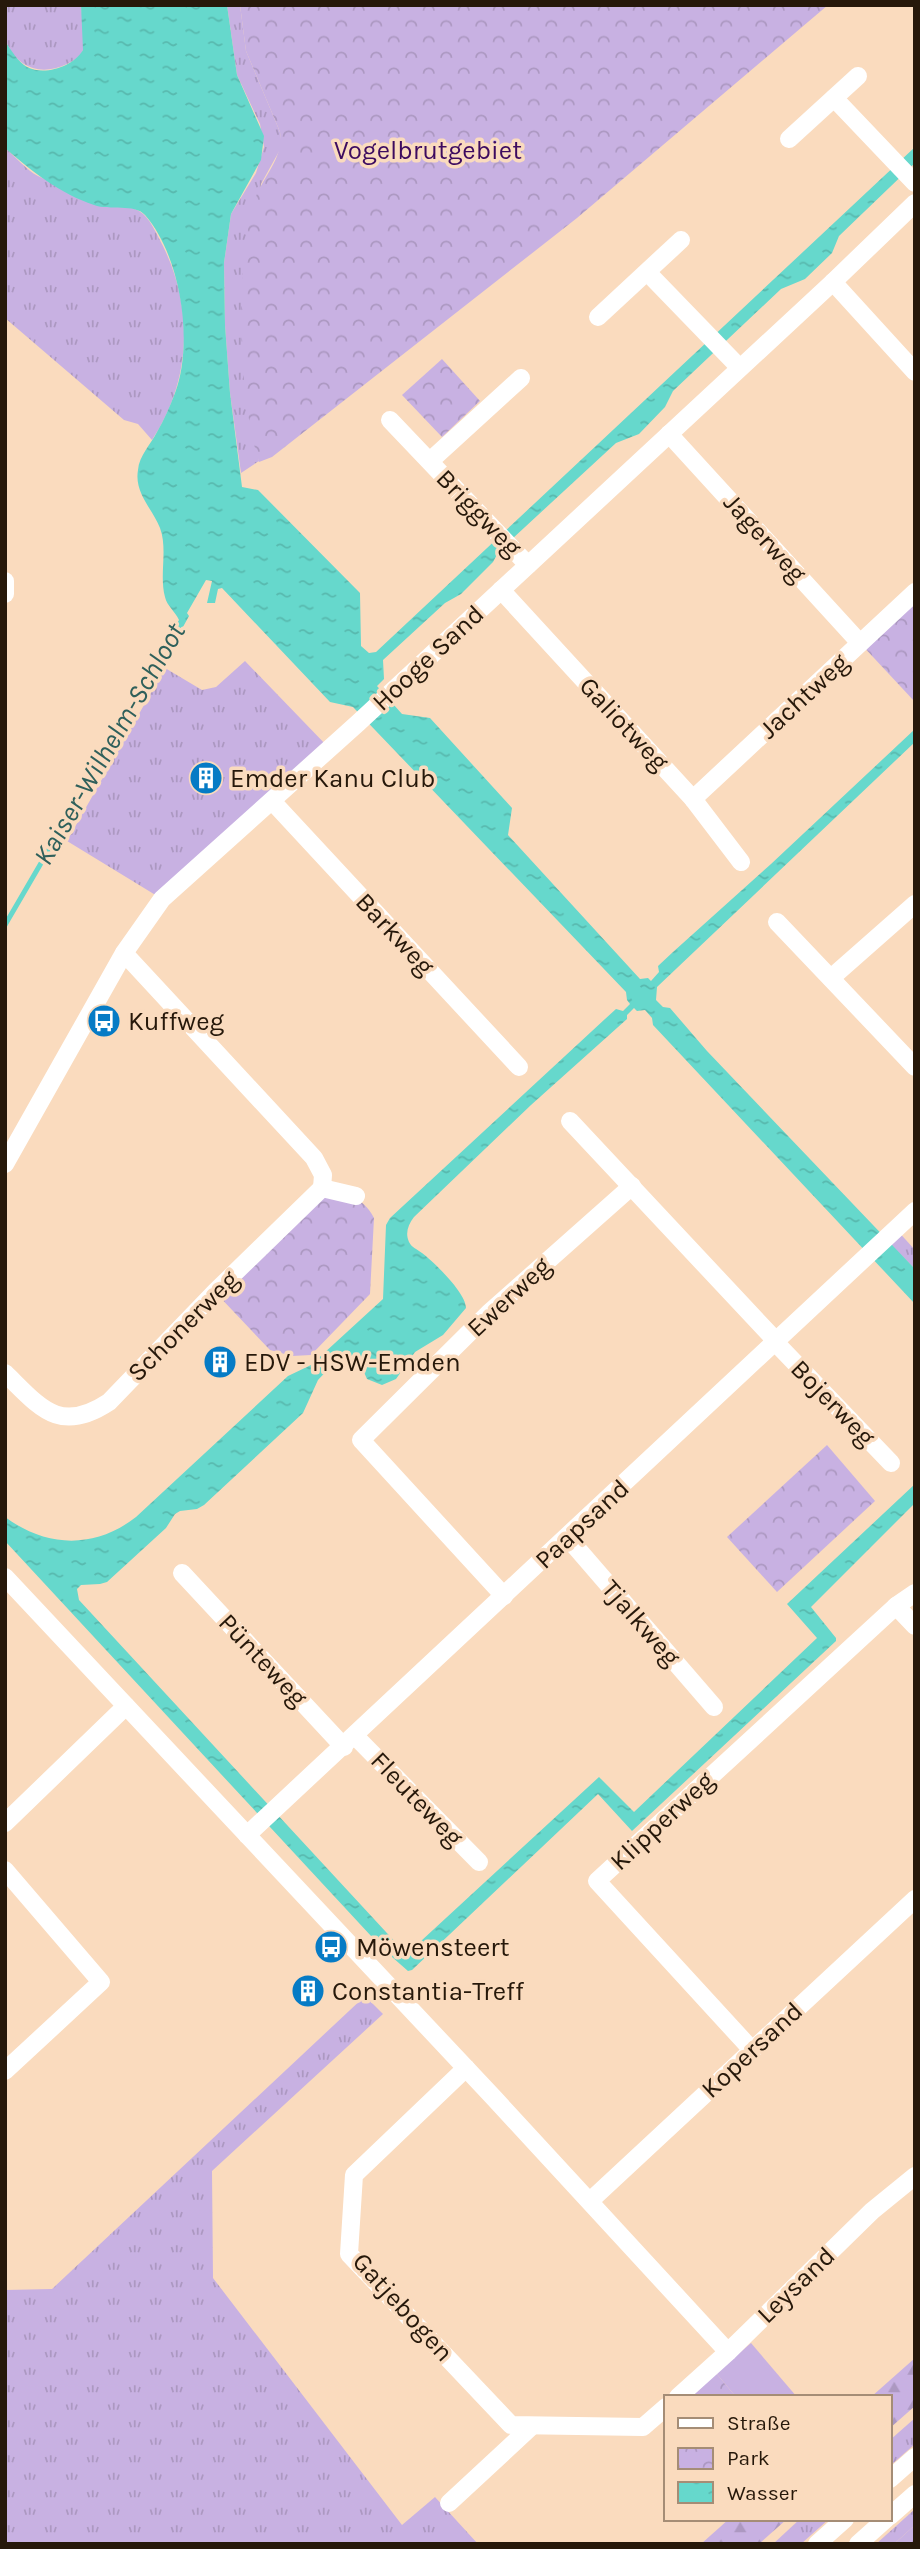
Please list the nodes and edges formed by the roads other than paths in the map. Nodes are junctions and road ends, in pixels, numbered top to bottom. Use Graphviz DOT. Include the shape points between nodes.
graph roads {
  1 [pos="858,76"];
  2 [pos="834,98"];
  3 [pos="789,139"];
  4 [pos="911,179"];
  5 [pos="915,203"];
  6 [pos="681,240"];
  7 [pos="648,273"];
  8 [pos="833,282"];
  9 [pos="598,317"];
  10 [pos="739,367"];
  11 [pos="915,372"];
  12 [pos="521,378"];
  13 [pos="390,420"];
  14 [pos="669,434"];
  15 [pos="430,461"];
  16 [pos="528,565"];
  17 [pos="5,581"];
  18 [pos="501,590"];
  19 [pos="915,592"];
  20 [pos="5,594"];
  21 [pos="860,643"];
  22 [pos="693,799"];
  23 [pos="272,801"];
  24 [pos="741,862"];
  25 [pos="915,904"];
  26 [pos="777,922"];
  27 [pos="124,953"];
  28 [pos="831,978"];
  29 [pos="519,1066"];
  30 [pos="915,1067"];
  31 [pos="570,1121"];
  32 [pos="5,1164"];
  33 [pos="632,1186"];
  34 [pos="322,1188"];
  35 [pos="356,1196"];
  36 [pos="915,1212"];
  37 [pos="776,1342"];
  38 [pos="5,1373"];
  39 [pos="891,1463"];
  40 [pos="568,1538"];
  41 [pos="182,1573"];
  42 [pos="5,1577"];
  43 [pos="915,1592"];
  44 [pos="504,1596"];
  45 [pos="896,1606"];
  46 [pos="915,1626"];
  47 [pos="126,1706"];
  48 [pos="714,1707"];
  49 [pos="349,1741"];
  50 [pos="5,1823"];
  51 [pos="247,1835"];
  52 [pos="479,1862"];
  53 [pos="5,1870"];
  54 [pos="915,1899"];
  55 [pos="752,2050"];
  56 [pos="466,2068"];
  57 [pos="5,2071"];
  58 [pos="915,2176"];
  59 [pos="590,2202"];
  60 [pos="728,2352"];
  61 [pos="680,2395"];
  62 [pos="664,2409"];
  63 [pos="532,2426"];
  64 [pos="915,2457"];
  65 [pos="892,2477"];
  66 [pos="915,2494"];
  67 [pos="449,2504"];
  68 [pos="892,2514"];
  69 [pos="843,2521"];
  70 [pos="884,2521"];
  71 [pos="817,2544"];
  72 [pos="859,2544"];
  1 -- 2 [label="street"];
  2 -- 3 [label="street"];
  2 -- 4 [label="street"];
  5 -- 8 [label="street, Hooge Sand"];
  6 -- 7 [label="street"];
  7 -- 9 [label="street"];
  7 -- 10 [label="street"];
  8 -- 10 [label="street, Hooge Sand"];
  8 -- 11 [label="street"];
  10 -- 14 [label="street, Hooge Sand"];
  12 -- 15 [label="street, Briggweg"];
  13 -- 15 [label="street, Briggweg"];
  14 -- 16 [label="street, Hooge Sand"];
  14 -- 21 [label="street, Jagerweg"];
  15 -- 16 [label="street, Briggweg"];
  16 -- 18 [label="street, Hooge Sand"];
  17 -- 20 [label="street"];
  18 -- 22 [label="street, Galiotweg"];
  18 -- 23 [label="street, Hooge Sand"];
  19 -- 21 [label="street, Jachtweg"];
  21 -- 22 [label="street, Jachtweg"];
  22 -- 24 [label="street, Galiotweg"];
  23 -- 27 [label="street, Hooge Sand" via="162,899"];
  23 -- 29 [label="street, Barkweg"];
  25 -- 28 [label="street"];
  26 -- 28 [label="street"];
  27 -- 32 [label="street, Hooge Sand"];
  27 -- 34 [label="street" via="314,1158 323,1175"];
  28 -- 30 [label="street"];
  31 -- 33 [label="street"];
  33 -- 37 [label="street"];
  33 -- 44 [label="street, Ewerweg" via="490,1312 361,1440"];
  34 -- 35 [label="street"];
  34 -- 38 [label="street, Schonerweg" via="95,1411 67,1417 53,1414"];
  36 -- 37 [label="street, Paapsand"];
  37 -- 39 [label="street, Bojerweg"];
  37 -- 40 [label="street, Paapsand"];
  40 -- 44 [label="street, Paapsand"];
  40 -- 48 [label="street, Tjalkweg"];
  41 -- 49 [label="street, Pünteweg"];
  42 -- 47 [label="street"];
  43 -- 45 [label="street, Klipperweg"];
  44 -- 49 [label="street, Paapsand"];
  45 -- 46 [label="street"];
  45 -- 55 [label="street, Klipperweg" via="597,1881"];
  47 -- 50 [label="street"];
  47 -- 51 [label="street"];
  49 -- 51 [label="street, Paapsand"];
  49 -- 52 [label="street, Fleuteweg"];
  51 -- 56 [label="street"];
  53 -- 57 [label="street" via="101,1982"];
  54 -- 55 [label="street, Kopersand"];
  55 -- 59 [label="street, Kopersand"];
  56 -- 59 [label="street"];
  56 -- 63 [label="street, Gatjebogen" via="354,2175 349,2254 511,2425"];
  58 -- 60 [label="street, Leysand" via="872,2211"];
  59 -- 60 [label="street"];
  60 -- 61 [label="street, Leysand"];
  62 -- 63 [label="street, Gatjebogen" via="643,2427"];
  63 -- 67 [label="street"];
  64 -- 65 [label="street"];
  66 -- 68 [label="street"];
  69 -- 71 [label="street"];
  70 -- 72 [label="street"];
}
